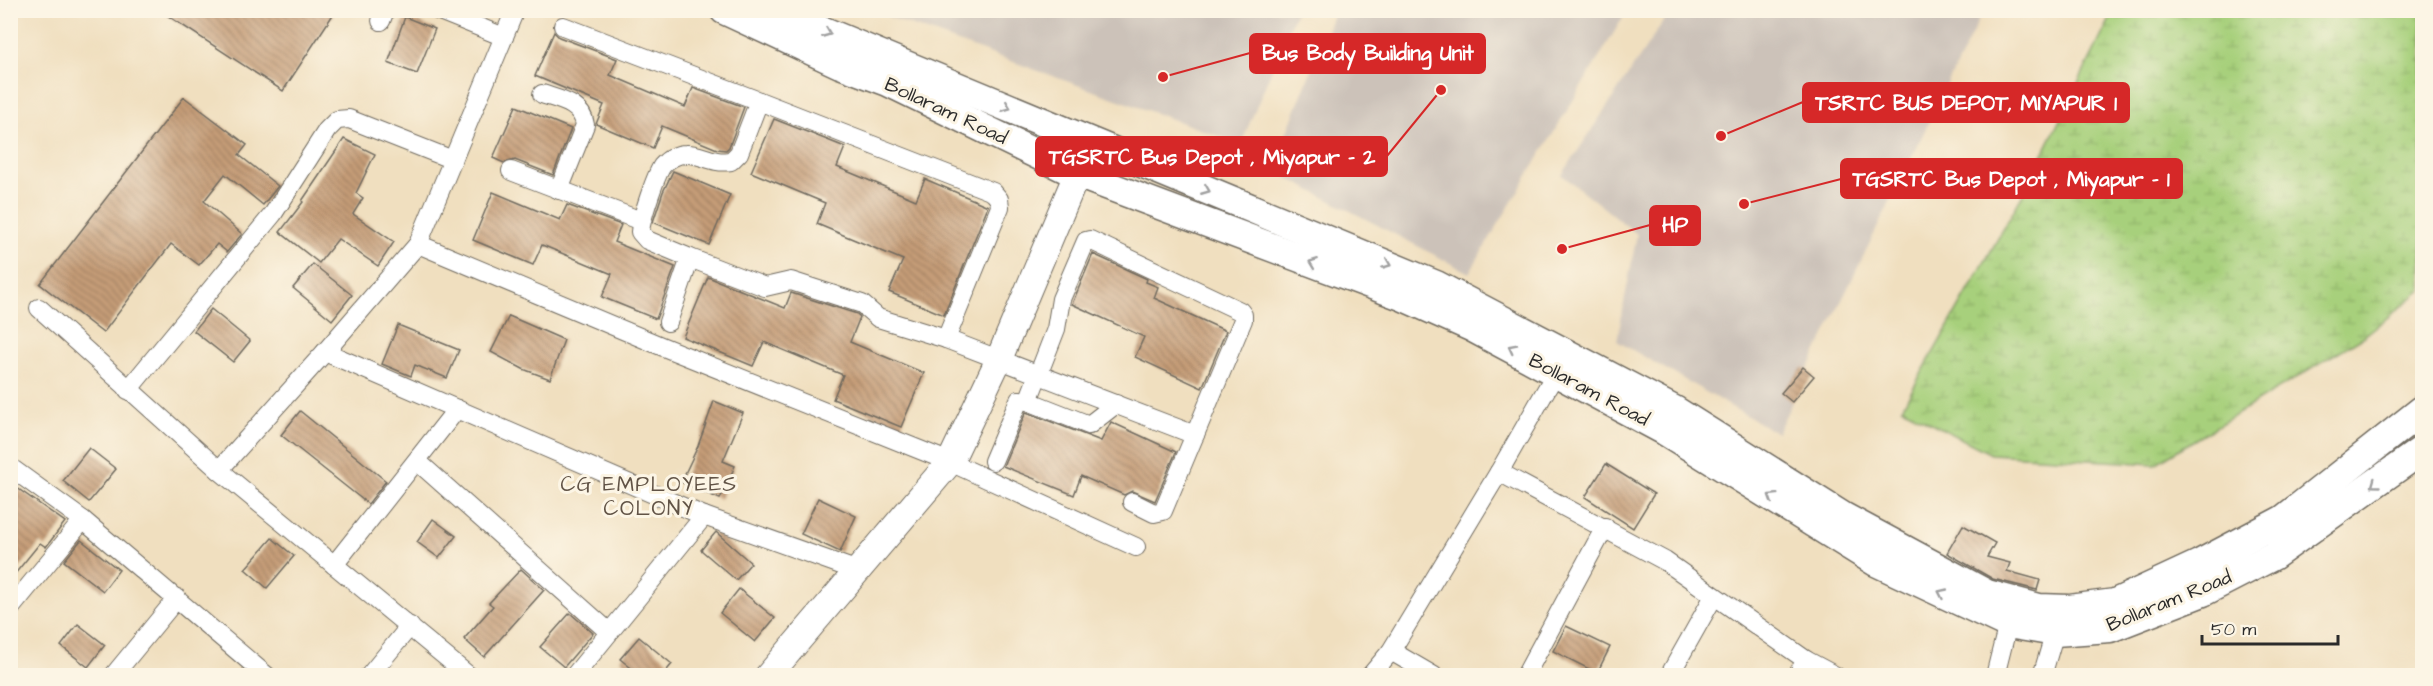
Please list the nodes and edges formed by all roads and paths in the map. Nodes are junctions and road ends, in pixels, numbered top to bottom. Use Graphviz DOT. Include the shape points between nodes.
graph roads {
  1 [pos="437,10"];
  2 [pos="515,10"];
  3 [pos="724,10"];
  4 [pos="772,10"];
  5 [pos="563,26"];
  6 [pos="504,37"];
  7 [pos="542,94"];
  8 [pos="759,101"];
  9 [pos="453,160"];
  10 [pos="511,171"];
  11 [pos="1077,174"];
  12 [pos="560,190"];
  13 [pos="641,221"];
  14 [pos="418,244"];
  15 [pos="690,258"];
  16 [pos="39,308"];
  17 [pos="668,322"];
  18 [pos="946,339"];
  19 [pos="326,352"];
  20 [pos="999,359"];
  21 [pos="1557,371"];
  22 [pos="1037,374"];
  23 [pos="128,390"];
  24 [pos="1028,401"];
  25 [pos="1116,404"];
  26 [pos="458,409"];
  27 [pos="2422,410"];
  28 [pos="1195,435"];
  29 [pos="2422,450"];
  30 [pos="417,461"];
  31 [pos="993,461"];
  32 [pos="950,462"];
  33 [pos="10,467"];
  34 [pos="219,470"];
  35 [pos="1499,472"];
  36 [pos="1132,502"];
  37 [pos="704,516"];
  38 [pos="83,520"];
  39 [pos="1605,527"];
  40 [pos="1136,547"];
  41 [pos="334,565"];
  42 [pos="858,571"];
  43 [pos="1714,596"];
  44 [pos="177,598"];
  45 [pos="10,609"];
  46 [pos="2008,624"];
  47 [pos="411,627"];
  48 [pos="609,632"];
  49 [pos="2055,633"];
  50 [pos="1391,651"];
  51 [pos="1802,668"];
  52 [pos="113,675"];
  53 [pos="267,675"];
  54 [pos="369,675"];
  55 [pos="469,675"];
  56 [pos="574,675"];
  57 [pos="768,675"];
  58 [pos="1370,675"];
  59 [pos="1434,675"];
  60 [pos="1525,675"];
  61 [pos="1669,675"];
  62 [pos="1836,675"];
  63 [pos="1995,675"];
  64 [pos="2042,675"];
  1 -- 6 [label="street"];
  2 -- 6 [label="street"];
  3 -- 11 [label="main road, Bollaram Road" via="888,82"];
  4 -- 27 [label="main road, Bollaram Road, one-way" via="1436,285 1676,411 1844,517 1987,594 2039,608 2115,603 2199,564 2284,519"];
  5 -- 8 [label="street"];
  6 -- 9 [label="street"];
  7 -- 12 [label="street" via="576,107 584,115 585,125"];
  8 -- 13 [label="street" via="739,153 731,161 718,163 687,153 674,156 662,167"];
  8 -- 18 [label="street" via="993,192 999,199 1000,207"];
  9 -- 14 [label="street"];
  9 -- 23 [label="street" via="349,119 337,120 273,214"];
  10 -- 12 [label="street"];
  11 -- 20 [label="street"];
  21 -- 11 [label="main road, Bollaram Road, one-way" via="1404,297"];
  12 -- 13 [label="street"];
  13 -- 15 [label="street" via="640,232 647,240"];
  14 -- 19 [label="street"];
  14 -- 32 [label="street"];
  15 -- 17 [label="street"];
  15 -- 18 [label="street" via="765,287 799,282 862,304 879,318"];
  16 -- 23 [label="street"];
  18 -- 20 [label="street"];
  19 -- 26 [label="street"];
  19 -- 34 [label="street"];
  20 -- 22 [label="street"];
  20 -- 32 [label="street"];
  21 -- 35 [label="street"];
  46 -- 21 [label="main road, Bollaram Road, one-way" via="1876,562 1665,430"];
  22 -- 24 [label="street"];
  22 -- 25 [label="street"];
  22 -- 28 [label="street" via="1056,329 1061,299 1083,244 1090,240 1243,315"];
  23 -- 34 [label="street"];
  24 -- 25 [label="street" via="1089,424"];
  24 -- 31 [label="street" via="1019,400 1016,405"];
  25 -- 28 [label="street"];
  26 -- 30 [label="street"];
  26 -- 37 [label="street"];
  28 -- 36 [label="street" via="1163,511 1154,513"];
  29 -- 49 [label="main road, Bollaram Road, one-way" via="2273,556 2203,591 2110,628"];
  30 -- 41 [label="street"];
  30 -- 48 [label="street"];
  32 -- 40 [label="street"];
  32 -- 42 [label="street"];
  33 -- 38 [label="street"];
  34 -- 41 [label="street"];
  35 -- 39 [label="street"];
  35 -- 50 [label="street"];
  37 -- 42 [label="street"];
  37 -- 48 [label="street"];
  38 -- 44 [label="street"];
  38 -- 45 [label="street"];
  39 -- 43 [label="street" via="1665,561"];
  39 -- 60 [label="street"];
  41 -- 47 [label="street"];
  42 -- 57 [label="street"];
  43 -- 51 [label="street"];
  43 -- 61 [label="street"];
  44 -- 52 [label="street"];
  44 -- 53 [label="street"];
  46 -- 49 [label="main road, Bollaram Road"];
  46 -- 63 [label="street"];
  47 -- 54 [label="street"];
  47 -- 55 [label="street"];
  48 -- 56 [label="street"];
  49 -- 64 [label="street"];
  50 -- 58 [label="street"];
  50 -- 59 [label="street"];
  51 -- 62 [label="street"];
}
